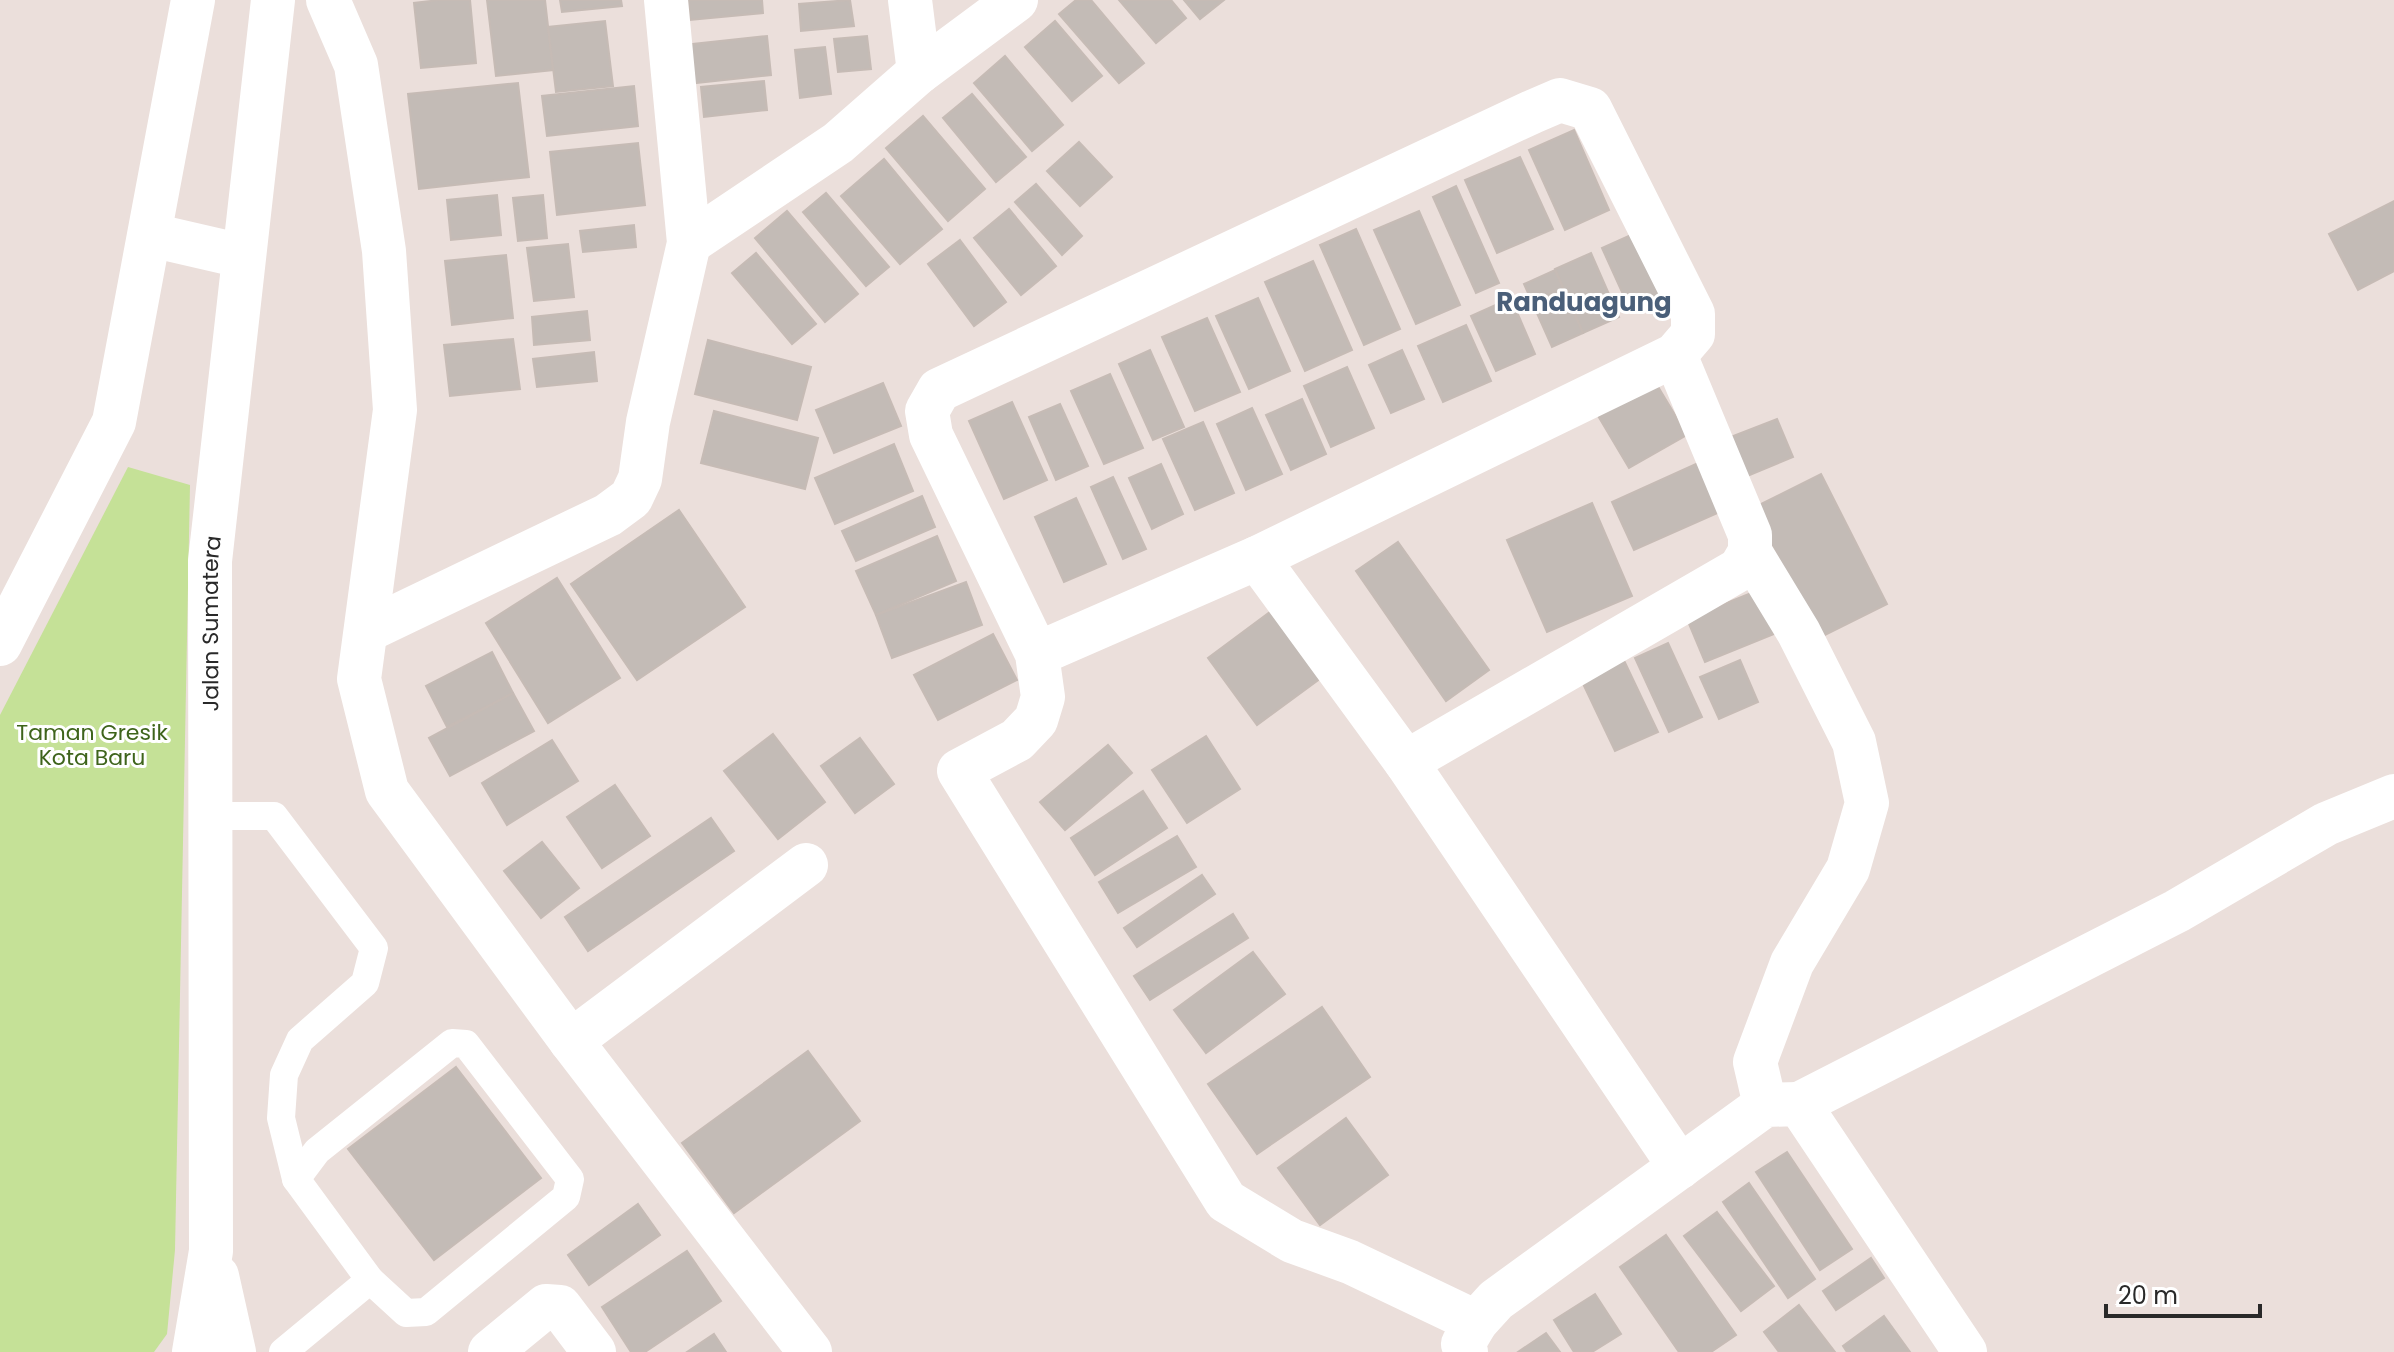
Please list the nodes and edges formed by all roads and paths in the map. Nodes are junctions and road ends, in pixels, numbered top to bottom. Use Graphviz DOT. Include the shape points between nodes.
graph roads {
  1 [pos="193,0"];
  2 [pos="273,0"];
  3 [pos="328,0"];
  4 [pos="666,0"];
  5 [pos="910,0"];
  6 [pos="1016,0"];
  7 [pos="919,72"];
  8 [pos="151,235"];
  9 [pos="689,243"];
  10 [pos="242,256"];
  11 [pos="1675,355"];
  12 [pos="1750,552"];
  13 [pos="1257,558"];
  14 [pos="366,631"];
  15 [pos="0,644"];
  16 [pos="1037,654"];
  17 [pos="1406,762"];
  18 [pos="2394,796"];
  19 [pos="210,816"];
  20 [pos="806,865"];
  21 [pos="571,1041"];
  22 [pos="1782,1104"];
  23 [pos="1680,1167"];
  24 [pos="296,1179"];
  25 [pos="211,1251"];
  26 [pos="370,1280"];
  27 [pos="1471,1337"];
  28 [pos="194,1352"];
  29 [pos="234,1352"];
  30 [pos="283,1352"];
  31 [pos="490,1352"];
  32 [pos="594,1352"];
  33 [pos="810,1352"];
  34 [pos="1965,1352"];
  1 -- 8 [label="street"];
  2 -- 10 [label="street, Jalan Sumatera"];
  3 -- 14 [label="street" via="356,65 384,251 395,410"];
  4 -- 9 [label="street"];
  5 -- 7 [label="street"];
  6 -- 7 [label="street"];
  7 -- 9 [label="street" via="838,143"];
  8 -- 10 [label="street"];
  8 -- 15 [label="street" via="114,422"];
  9 -- 14 [label="street" via="640,479 631,498 608,515"];
  10 -- 19 [label="street, Jalan Sumatera" via="210,561"];
  11 -- 12 [label="street" via="1750,535"];
  11 -- 13 [label="street"];
  11 -- 16 [label="street" via="1693,334 1693,314 1590,109 1560,100 968,376 939,390 927,411 931,435"];
  12 -- 17 [label="street" via="1740,569"];
  12 -- 22 [label="street" via="1799,633 1854,742 1867,803 1848,869 1792,963 1755,1062"];
  13 -- 16 [label="street"];
  13 -- 17 [label="street"];
  14 -- 21 [label="street" via="359,679 387,791"];
  16 -- 27 [label="street" via="1043,697 1036,720 1017,740 959,771 1226,1201 1292,1241 1350,1262"];
  17 -- 23 [label="street"];
  18 -- 22 [label="street" via="2326,824 2177,911"];
  19 -- 24 [label="lane" via="274,816 374,948 365,983 300,1040 284,1075 281,1118"];
  19 -- 25 [label="street, Jalan Sumatera"];
  20 -- 21 [label="street"];
  21 -- 33 [label="street"];
  22 -- 23 [label="street"];
  22 -- 34 [label="street"];
  23 -- 27 [label="street" via="1496,1300"];
  24 -- 26 [label="lane"];
  24 -- 26 [label="lane" via="317,1151 452,1043 466,1044 570,1179 566,1197 426,1312 406,1313"];
  25 -- 28 [label="street"];
  25 -- 29 [label="street"];
  26 -- 30 [label="lane"];
  31 -- 32 [label="street" via="552,1305 560,1307"];
}
